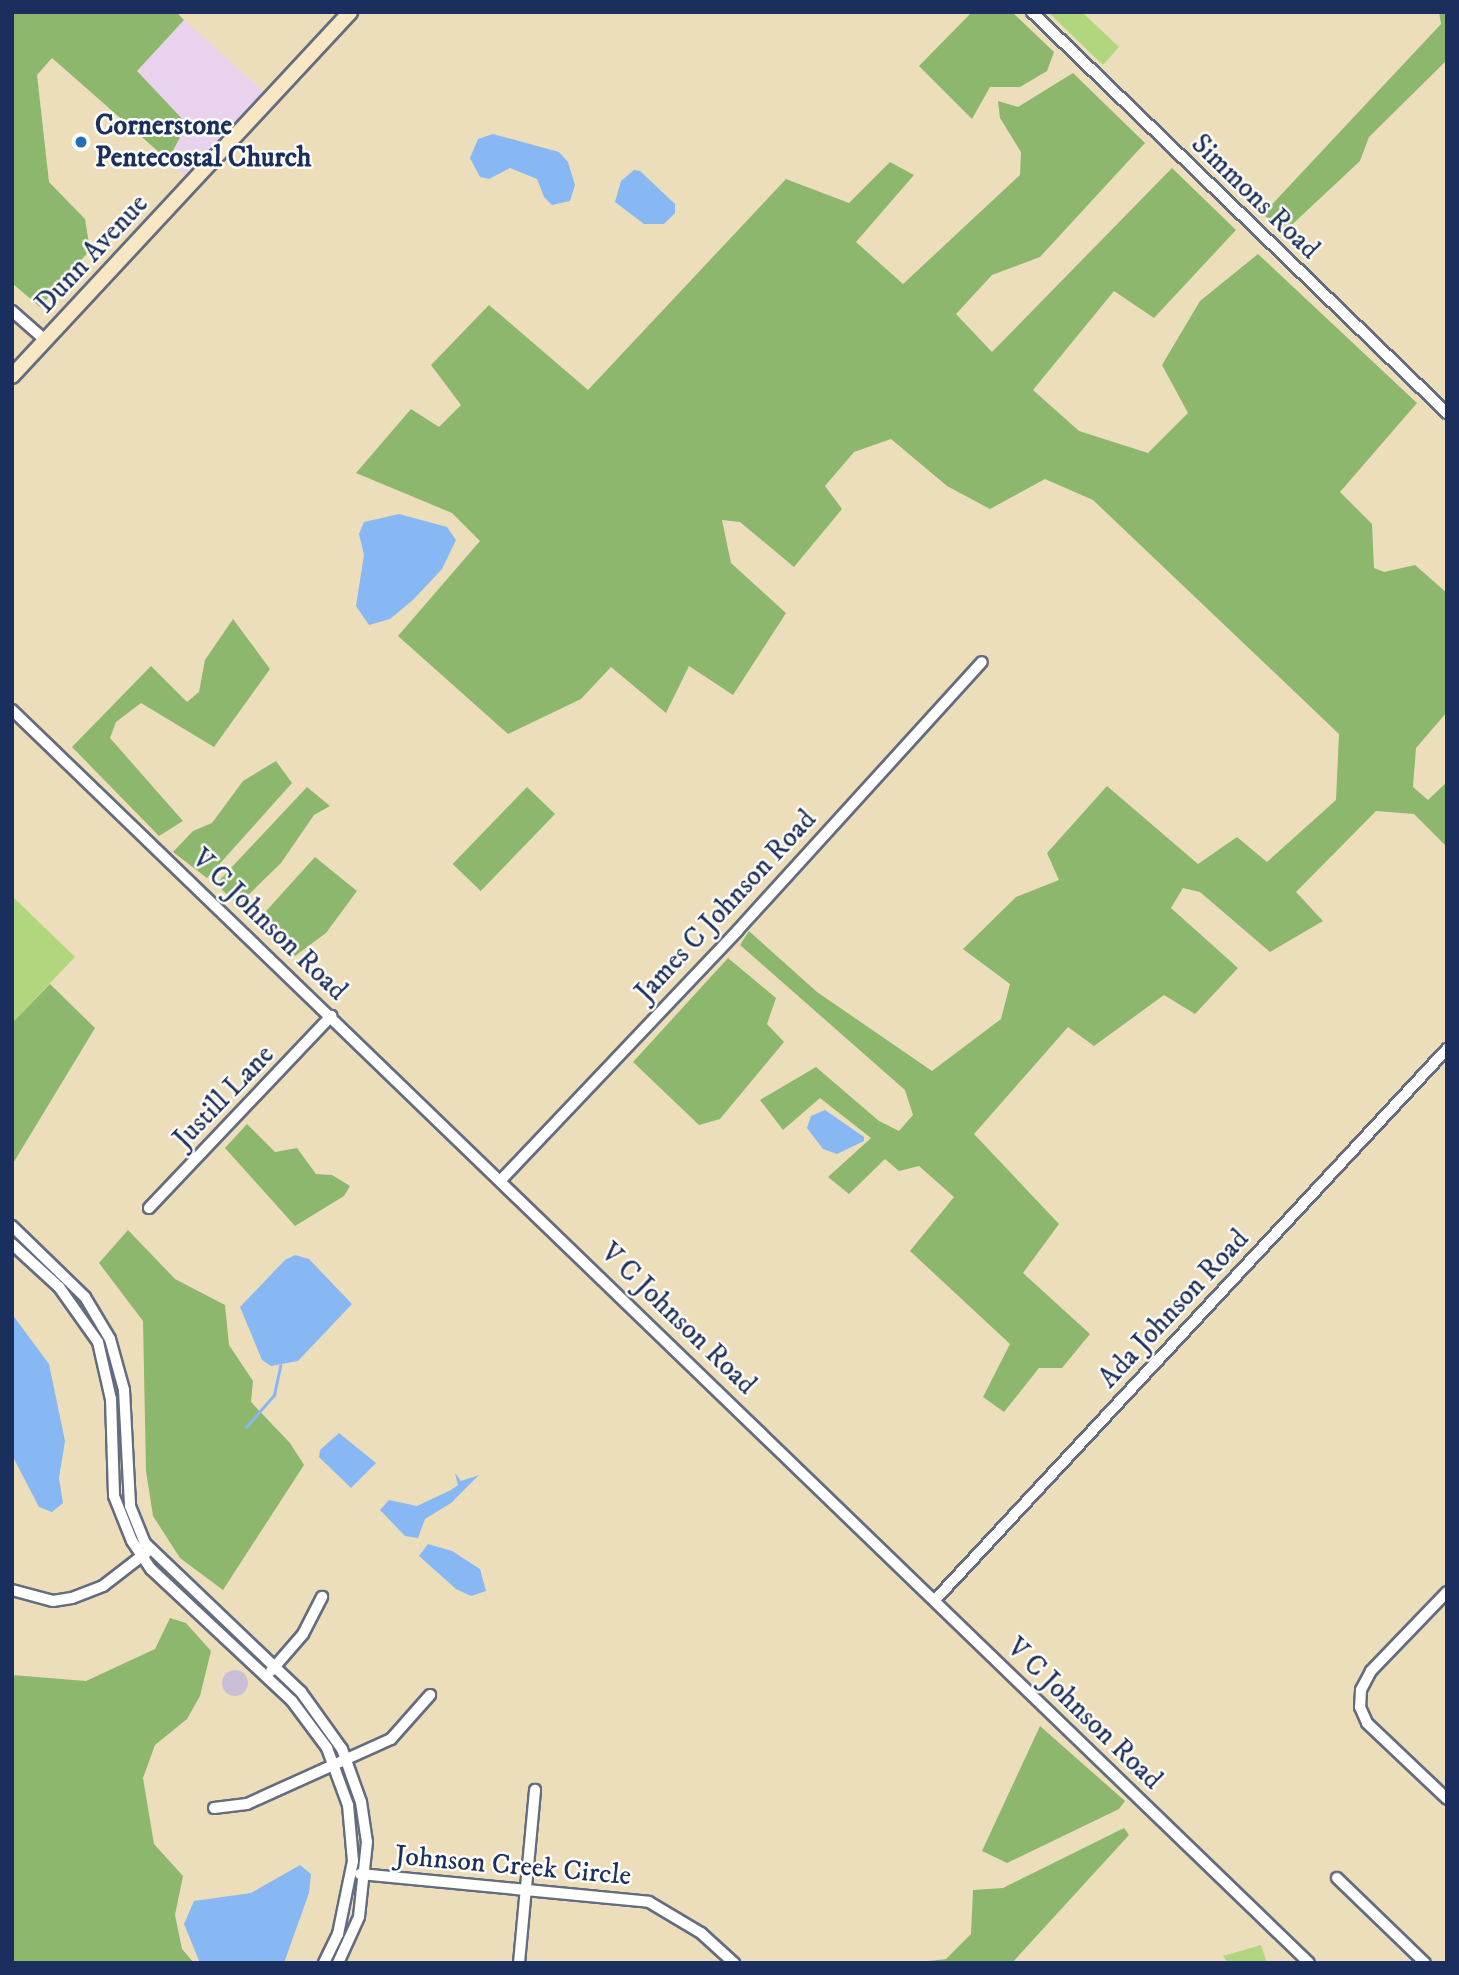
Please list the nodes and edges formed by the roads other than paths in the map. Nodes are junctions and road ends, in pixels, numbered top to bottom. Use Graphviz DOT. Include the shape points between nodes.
graph roads {
  1 [pos="350,12"];
  2 [pos="1032,12"];
  3 [pos="12,311"];
  4 [pos="45,340"];
  5 [pos="12,376"];
  6 [pos="1447,413"];
  7 [pos="982,662"];
  8 [pos="12,710"];
  9 [pos="331,1016"];
  10 [pos="1447,1049"];
  11 [pos="501,1180"];
  12 [pos="149,1208"];
  13 [pos="12,1226"];
  14 [pos="12,1244"];
  15 [pos="146,1553"];
  16 [pos="12,1590"];
  17 [pos="1447,1591"];
  18 [pos="322,1597"];
  19 [pos="935,1600"];
  20 [pos="275,1668"];
  21 [pos="267,1676"];
  22 [pos="430,1695"];
  23 [pos="346,1759"];
  24 [pos="334,1764"];
  25 [pos="535,1790"];
  26 [pos="1445,1794"];
  27 [pos="214,1808"];
  28 [pos="352,1873"];
  29 [pos="366,1875"];
  30 [pos="1337,1878"];
  31 [pos="526,1889"];
  32 [pos="324,1963"];
  33 [pos="338,1963"];
  34 [pos="519,1963"];
  35 [pos="734,1963"];
  36 [pos="1309,1963"];
  37 [pos="1425,1963"];
  1 -- 4 [label="main road, Dunn Avenue"];
  2 -- 6 [label="street, Simmons Road"];
  3 -- 4 [label="street"];
  4 -- 5 [label="main road, Dunn Avenue"];
  7 -- 11 [label="street, James C Johnson Road" via="738,930"];
  8 -- 9 [label="street, V C Johnson Road"];
  9 -- 11 [label="street, V C Johnson Road"];
  9 -- 12 [label="street, Justill Lane"];
  10 -- 19 [label="street, Ada Johnson Road"];
  11 -- 19 [label="street, V C Johnson Road"];
  13 -- 15 [label="street" via="77,1287 110,1339 124,1390 130,1506"];
  14 -- 15 [label="street" via="59,1287 98,1342 110,1399 114,1496 119,1517"];
  15 -- 16 [label="street" via="103,1586 72,1598 51,1601"];
  15 -- 20 [label="street"];
  15 -- 21 [label="street"];
  17 -- 26 [label="street" via="1371,1671 1361,1690 1360,1707 1367,1723"];
  18 -- 20 [label="street" via="303,1633"];
  19 -- 36 [label="street, V C Johnson Road"];
  20 -- 21 [label="street"];
  20 -- 23 [label="street" via="324,1719"];
  21 -- 24 [label="street" via="314,1726"];
  22 -- 23 [label="street" via="391,1739"];
  23 -- 24 [label="street"];
  23 -- 29 [label="street" via="365,1823"];
  24 -- 27 [label="street" via="247,1804"];
  24 -- 28 [label="street" via="352,1828"];
  25 -- 31 [label="street"];
  28 -- 29 [label="street, Johnson Creek Circle"];
  28 -- 32 [label="street" via="338,1934"];
  29 -- 31 [label="street, Johnson Creek Circle"];
  29 -- 33 [label="street" via="359,1917"];
  30 -- 37 [label="street"];
  31 -- 34 [label="street"];
  31 -- 35 [label="street, Johnson Creek Circle" via="649,1902 701,1933"];
}
